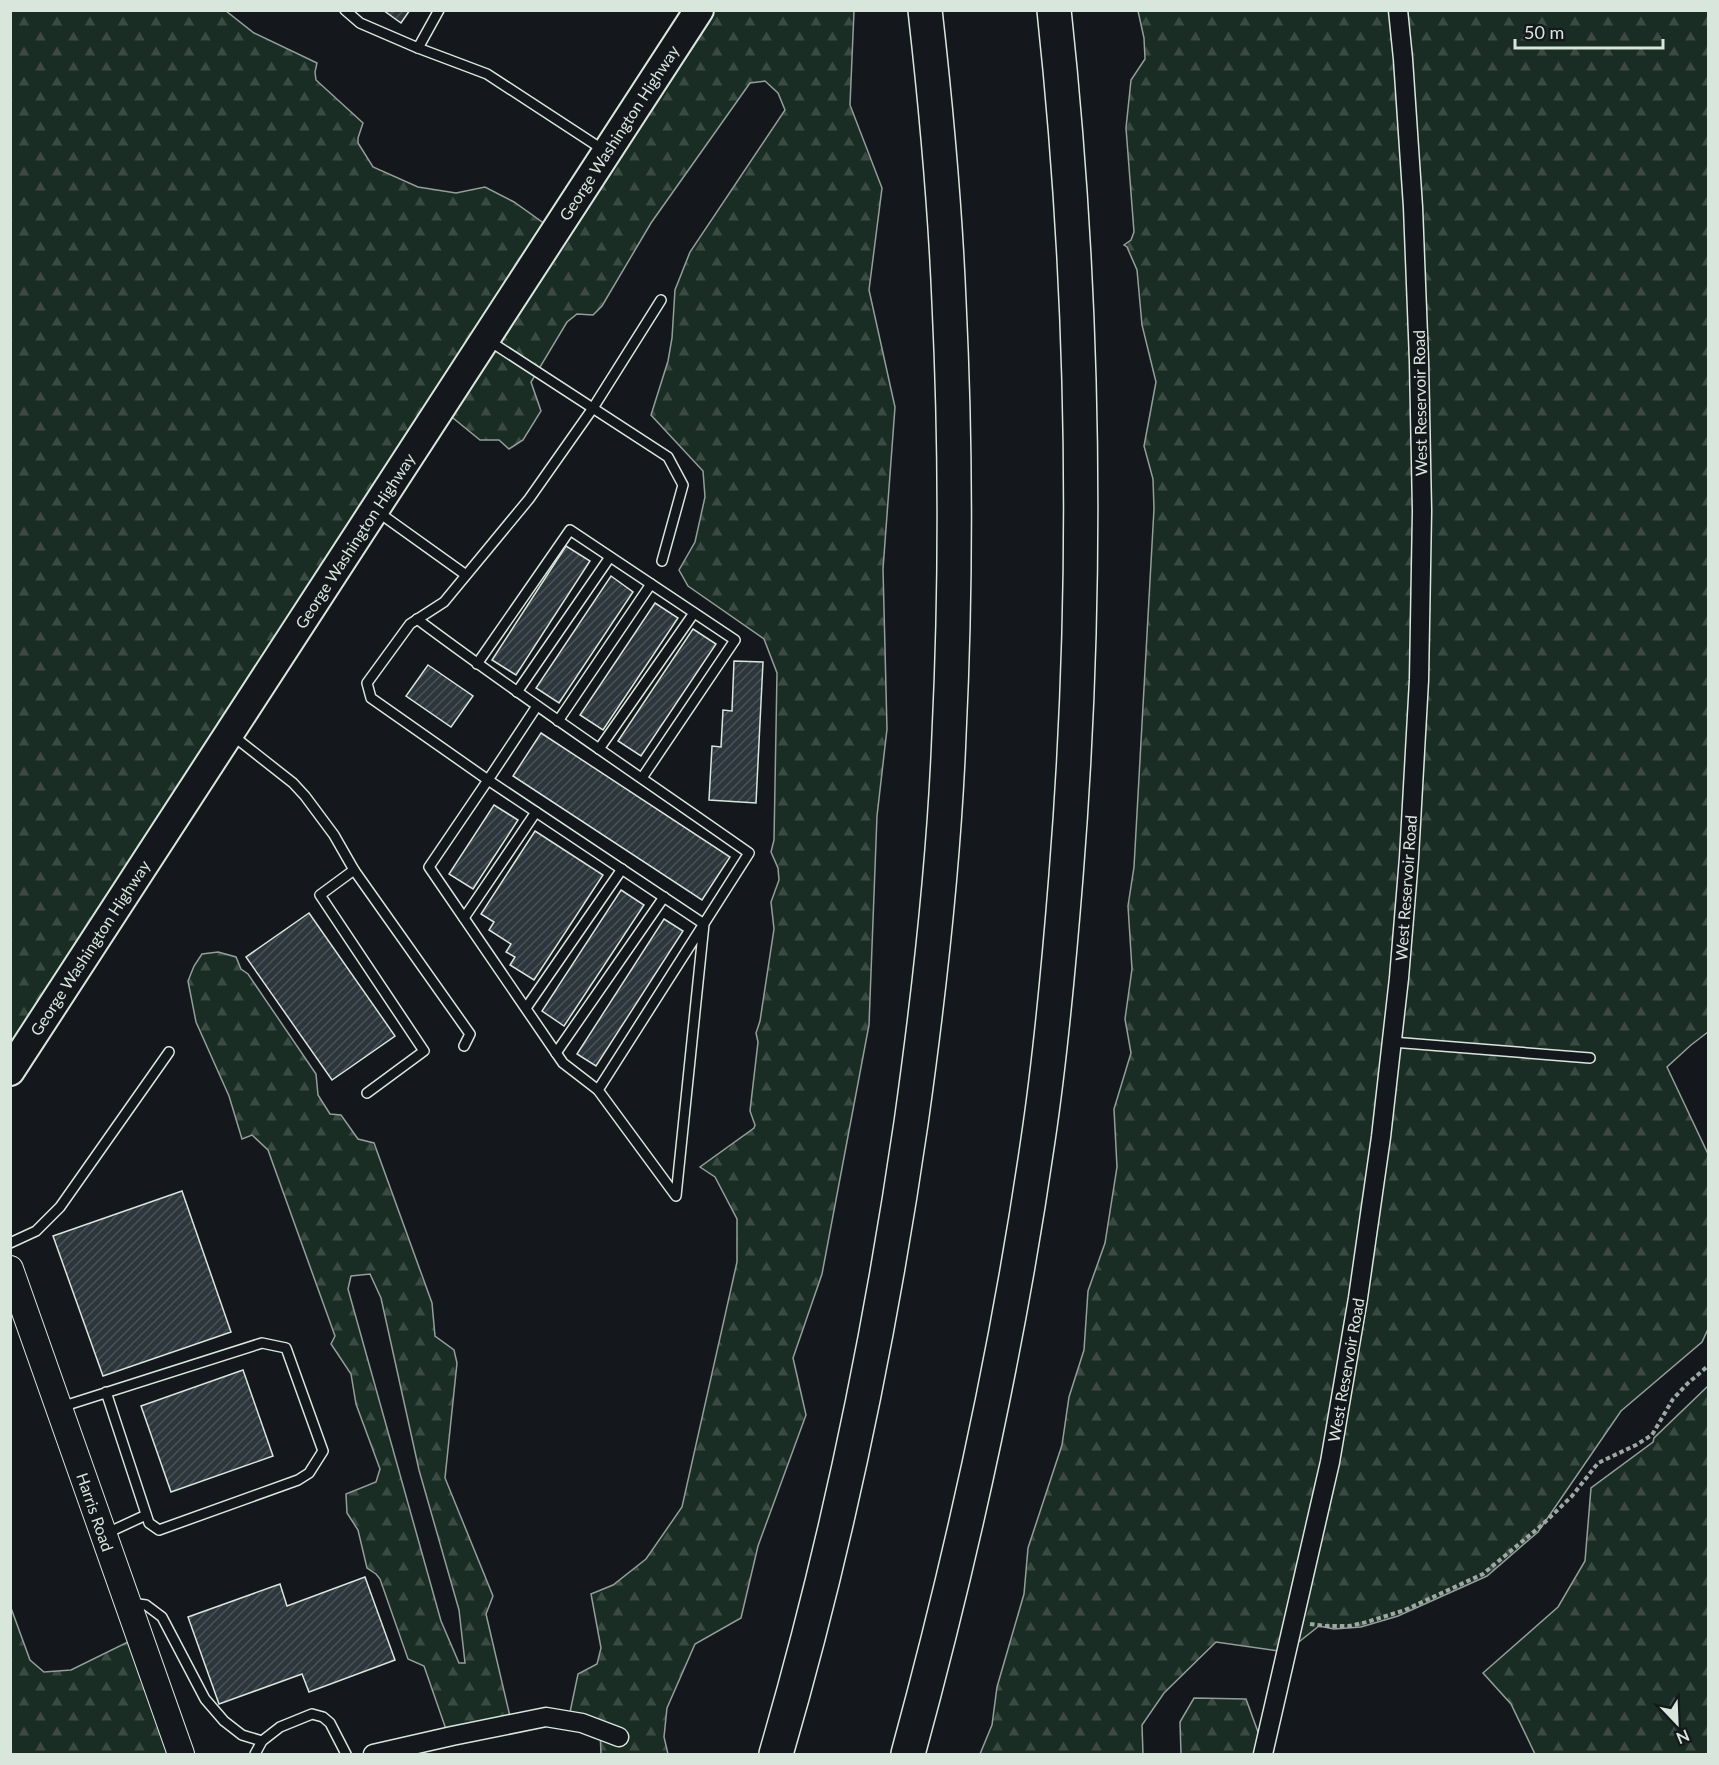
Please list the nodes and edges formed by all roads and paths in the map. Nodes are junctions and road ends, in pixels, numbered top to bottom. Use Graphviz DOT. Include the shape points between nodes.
graph roads {
  1 [pos="345,10"];
  2 [pos="439,10"];
  3 [pos="699,10"];
  4 [pos="925,10"];
  5 [pos="1054,10"];
  6 [pos="1398,10"];
  7 [pos="418,48"];
  8 [pos="607,152"];
  9 [pos="661,300"];
  10 [pos="486,339"];
  11 [pos="593,408"];
  12 [pos="375,510"];
  13 [pos="610,557"];
  14 [pos="662,561"];
  15 [pos="466,575"];
  16 [pos="651,584"];
  17 [pos="694,613"];
  18 [pos="417,619"];
  19 [pos="477,664"];
  20 [pos="517,692"];
  21 [pos="537,706"];
  22 [pos="558,720"];
  23 [pos="230,733"];
  24 [pos="599,748"];
  25 [pos="642,778"];
  26 [pos="488,780"];
  27 [pos="536,812"];
  28 [pos="622,869"];
  29 [pos="354,870"];
  30 [pos="664,897"];
  31 [pos="464,918"];
  32 [pos="704,924"];
  33 [pos="526,1008"];
  34 [pos="1392,1042"];
  35 [pos="464,1046"];
  36 [pos="169,1052"];
  37 [pos="556,1053"];
  38 [pos="1590,1058"];
  39 [pos="10,1071"];
  40 [pos="598,1090"];
  41 [pos="367,1094"];
  42 [pos="10,1243"];
  43 [pos="10,1269"];
  44 [pos="1708,1366"];
  45 [pos="106,1392"];
  46 [pos="59,1408"];
  47 [pos="146,1515"];
  48 [pos="103,1535"];
  49 [pos="127,1603"];
  50 [pos="1296,1616"];
  51 [pos="619,1737"];
  52 [pos="262,1741"];
  53 [pos="1265,1754"];
  54 [pos="181,1755"];
  55 [pos="255,1755"];
  56 [pos="346,1755"];
  57 [pos="373,1755"];
  58 [pos="776,1755"];
  59 [pos="908,1755"];
  1 -- 7 [label="lane" via="360,23"];
  2 -- 7 [label="lane"];
  3 -- 8 [label="main road, George Washington Highway"];
  4 -- 58 [label="highway" via="945,226 954,448 949,739 939,871 915,1094 881,1306 840,1508"];
  5 -- 59 [label="highway" via="1074,268 1081,486 1078,692 1063,920 1038,1137 1003,1352 960,1554"];
  6 -- 34 [label="street, West Reservoir Road" via="1413,207 1422,511 1419,680 1409,858"];
  7 -- 8 [label="lane" via="487,74"];
  8 -- 10 [label="main road, George Washington Highway"];
  9 -- 11 [label="lane"];
  10 -- 11 [label="lane"];
  10 -- 12 [label="main road, George Washington Highway"];
  11 -- 14 [label="lane" via="668,457 683,485"];
  11 -- 15 [label="lane" via="529,499"];
  12 -- 15 [label="lane"];
  12 -- 23 [label="main road, George Washington Highway"];
  13 -- 16 [label="lane"];
  13 -- 19 [label="lane" via="570,530"];
  13 -- 20 [label="lane"];
  15 -- 18 [label="lane" via="444,602"];
  16 -- 17 [label="lane"];
  16 -- 22 [label="lane"];
  17 -- 24 [label="lane"];
  17 -- 25 [label="lane" via="735,640"];
  18 -- 19 [label="lane"];
  18 -- 26 [label="lane" via="367,683 371,698"];
  19 -- 20 [label="lane"];
  20 -- 21 [label="lane"];
  21 -- 22 [label="lane"];
  21 -- 26 [label="lane"];
  22 -- 24 [label="lane"];
  23 -- 29 [label="lane" via="305,796"];
  23 -- 39 [label="main road, George Washington Highway"];
  24 -- 25 [label="lane"];
  25 -- 32 [label="lane" via="749,852"];
  26 -- 27 [label="lane"];
  26 -- 31 [label="lane" via="429,867"];
  27 -- 28 [label="lane"];
  27 -- 31 [label="lane"];
  28 -- 30 [label="lane"];
  28 -- 33 [label="lane"];
  29 -- 35 [label="lane" via="470,1034"];
  29 -- 41 [label="lane" via="320,895 424,1051"];
  30 -- 32 [label="lane"];
  30 -- 37 [label="lane"];
  31 -- 33 [label="lane"];
  32 -- 40 [label="lane"];
  32 -- 40 [label="lane" via="676,1196"];
  33 -- 37 [label="lane"];
  34 -- 38 [label="lane"];
  34 -- 50 [label="street, West Reservoir Road" via="1352,1333 1330,1462"];
  36 -- 42 [label="lane" via="60,1207 36,1231"];
  37 -- 40 [label="lane"];
  43 -- 46 [label="street, Harris Road"];
  44 -- 50 [label="path" via="1673,1399 1652,1435 1598,1463 1542,1525 1483,1574 1405,1610 1367,1622 1326,1626 1305,1623"];
  45 -- 46 [label="lane"];
  45 -- 47 [label="lane"];
  45 -- 47 [label="lane" via="262,1343 286,1348 323,1451 309,1473 298,1480 159,1530"];
  46 -- 48 [label="street, Harris Road"];
  47 -- 48 [label="lane"];
  48 -- 49 [label="street, Harris Road"];
  49 -- 52 [label="lane" via="146,1605 162,1617 205,1699 242,1735"];
  49 -- 54 [label="street, Harris Road"];
  50 -- 53 [label="street, West Reservoir Road"];
  51 -- 57 [label="street" via="582,1723 546,1718"];
  52 -- 55 [label="lane"];
  52 -- 56 [label="lane" via="280,1727 312,1714 330,1724"];
}
